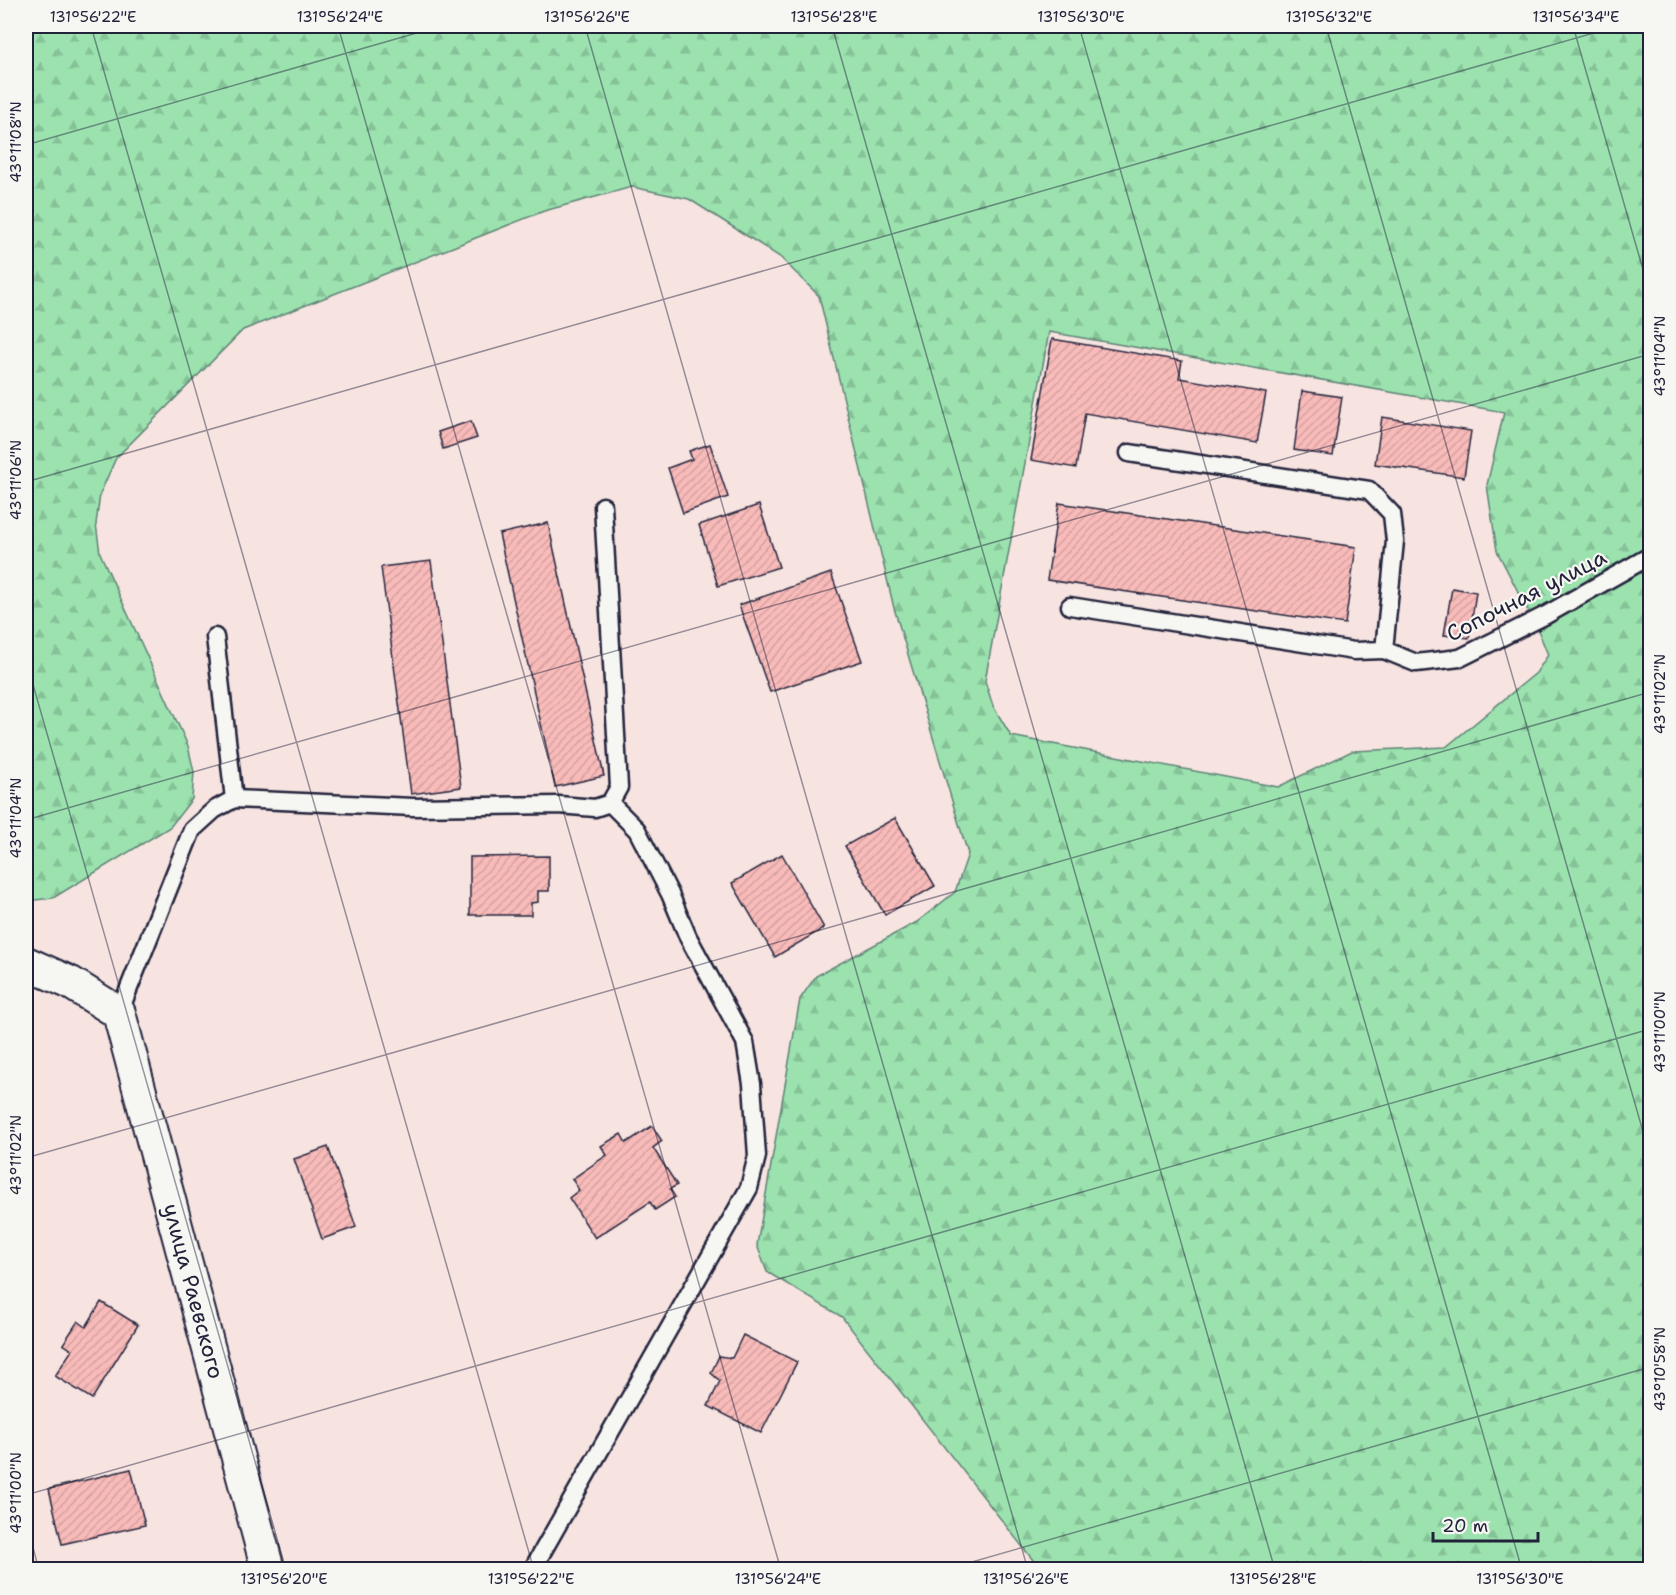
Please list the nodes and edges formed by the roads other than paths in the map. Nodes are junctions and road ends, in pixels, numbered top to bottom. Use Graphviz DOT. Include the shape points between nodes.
graph roads {
  1 [pos="1129,453"];
  2 [pos="603,506"];
  3 [pos="1650,556"];
  4 [pos="1070,606"];
  5 [pos="215,637"];
  6 [pos="1384,650"];
  7 [pos="234,799"];
  8 [pos="610,803"];
  9 [pos="26,963"];
  10 [pos="119,1013"];
  11 [pos="268,1569"];
  12 [pos="532,1569"];
  1 -- 6 [label="lane" via="1369,490 1392,514 1395,541"];
  2 -- 8 [label="lane" via="619,788"];
  3 -- 6 [label="lane, Сопочная улица" via="1460,658 1416,663"];
  4 -- 6 [label="lane" via="1354,651"];
  5 -- 7 [label="lane"];
  7 -- 8 [label="lane" via="412,807 595,808"];
  7 -- 10 [label="lane" via="214,810 192,830"];
  8 -- 12 [label="lane" via="637,830 688,937 745,1042 757,1156 749,1188"];
  9 -- 10 [label="street" via="72,983"];
  10 -- 11 [label="street, улица Раевского"];
}
